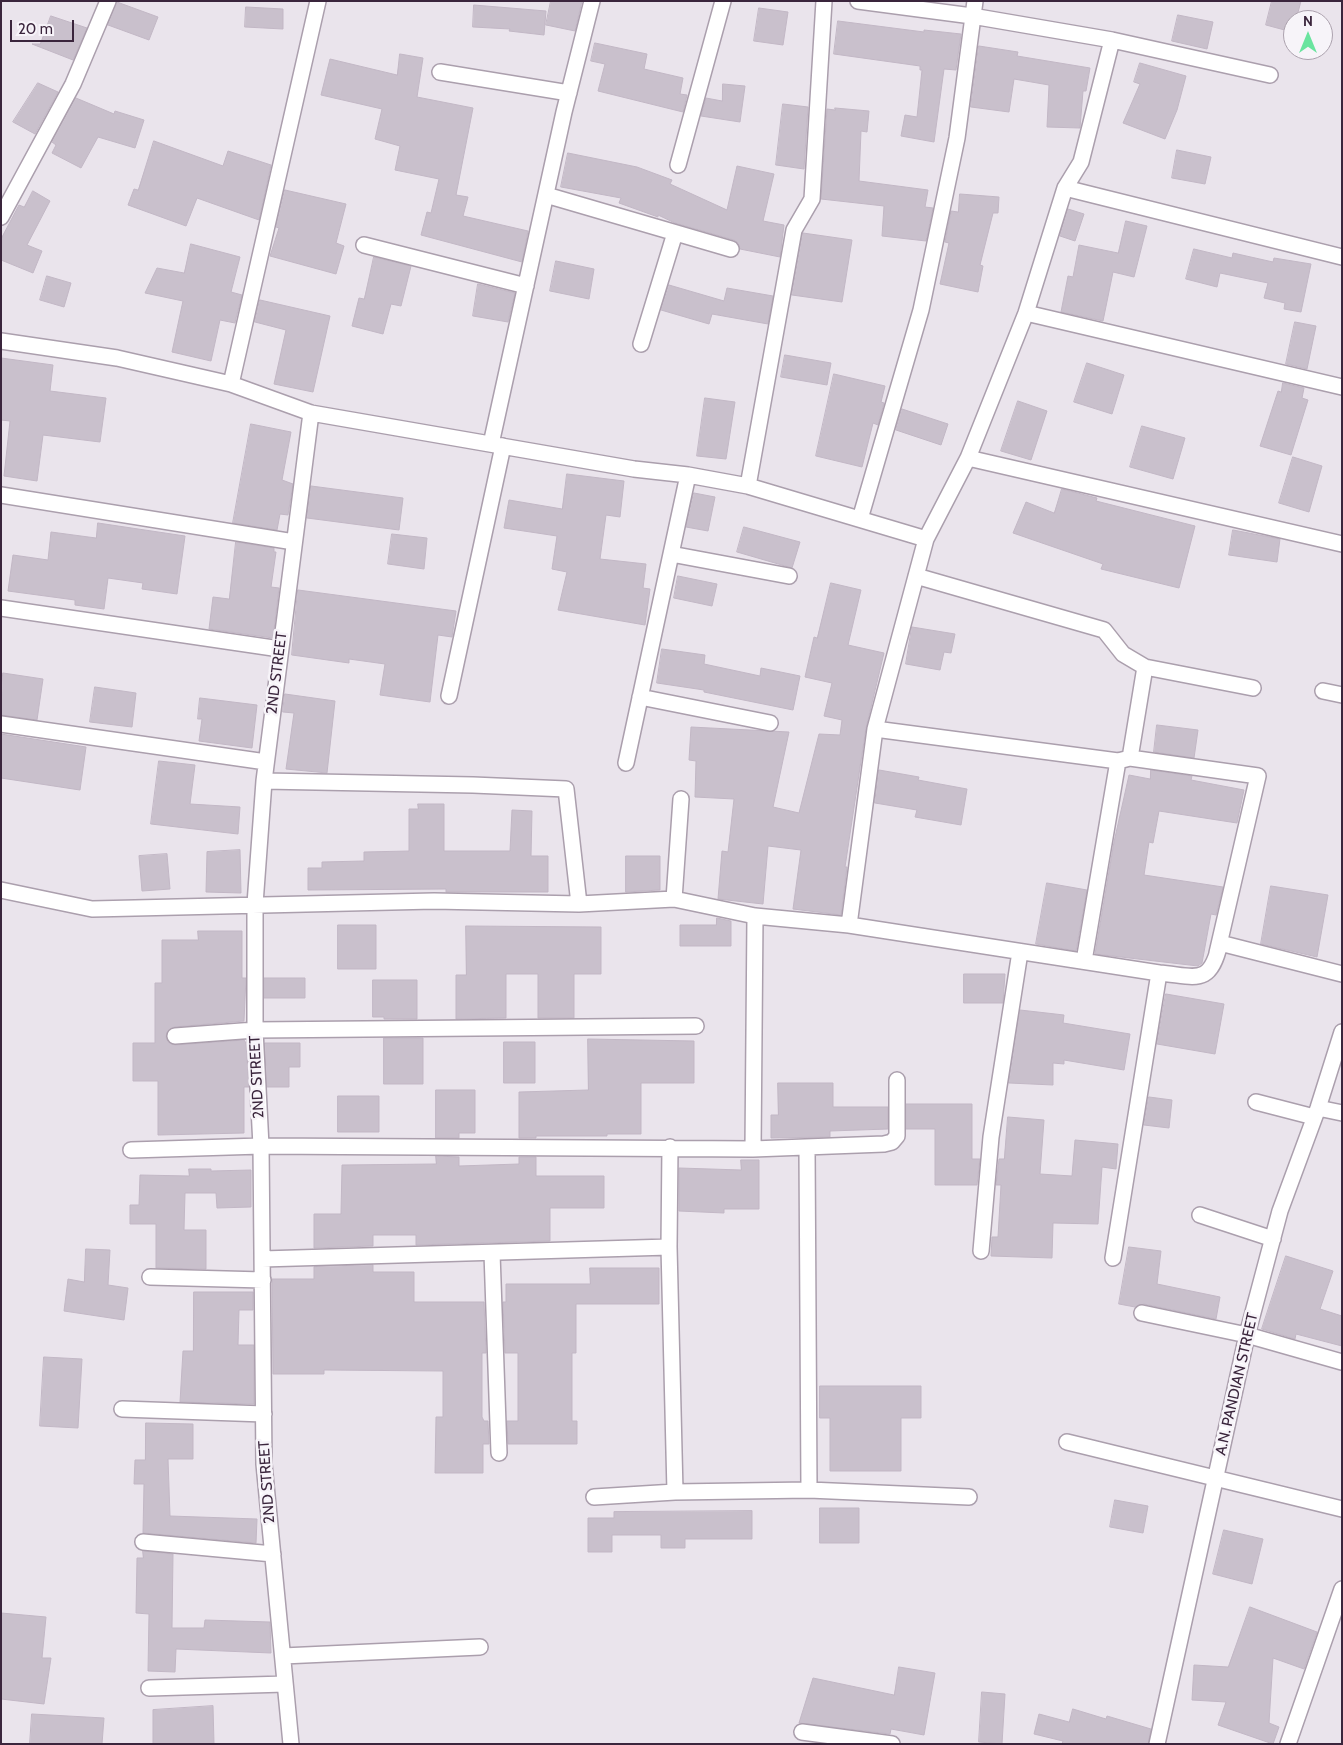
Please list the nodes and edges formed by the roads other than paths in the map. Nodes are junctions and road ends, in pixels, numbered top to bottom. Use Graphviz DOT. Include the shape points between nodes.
graph roads {
  1 [pos="108,1"];
  2 [pos="318,1"];
  3 [pos="592,1"];
  4 [pos="723,1"];
  5 [pos="824,1"];
  6 [pos="858,1"];
  7 [pos="974,9"];
  8 [pos="1112,40"];
  9 [pos="440,72"];
  10 [pos="1270,75"];
  11 [pos="569,92"];
  12 [pos="678,165"];
  13 [pos="1065,188"];
  14 [pos="546,195"];
  15 [pos="1,217"];
  16 [pos="675,233"];
  17 [pos="364,245"];
  18 [pos="731,249"];
  19 [pos="1342,257"];
  20 [pos="526,286"];
  21 [pos="1026,313"];
  22 [pos="1,341"];
  23 [pos="642,344"];
  24 [pos="231,384"];
  25 [pos="1342,387"];
  26 [pos="311,413"];
  27 [pos="497,445"];
  28 [pos="968,458"];
  29 [pos="688,475"];
  30 [pos="748,486"];
  31 [pos="1,495"];
  32 [pos="860,519"];
  33 [pos="926,539"];
  34 [pos="294,542"];
  35 [pos="1342,544"];
  36 [pos="671,554"];
  37 [pos="789,576"];
  38 [pos="916,576"];
  39 [pos="1,608"];
  40 [pos="280,649"];
  41 [pos="1145,667"];
  42 [pos="1253,688"];
  43 [pos="1323,692"];
  44 [pos="1342,695"];
  45 [pos="449,696"];
  46 [pos="640,697"];
  47 [pos="770,723"];
  48 [pos="1,724"];
  49 [pos="875,729"];
  50 [pos="1124,760"];
  51 [pos="266,762"];
  52 [pos="626,763"];
  53 [pos="264,781"];
  54 [pos="680,799"];
  55 [pos="1,890"];
  56 [pos="674,898"];
  57 [pos="255,904"];
  58 [pos="579,904"];
  59 [pos="755,916"];
  60 [pos="849,925"];
  61 [pos="1020,952"];
  62 [pos="1217,953"];
  63 [pos="1084,962"];
  64 [pos="1158,973"];
  65 [pos="1342,974"];
  66 [pos="696,1026"];
  67 [pos="255,1030"];
  68 [pos="1342,1032"];
  69 [pos="175,1036"];
  70 [pos="897,1080"];
  71 [pos="1256,1102"];
  72 [pos="1316,1112"];
  73 [pos="1342,1113"];
  74 [pos="261,1146"];
  75 [pos="670,1148"];
  76 [pos="807,1148"];
  77 [pos="753,1149"];
  78 [pos="130,1150"];
  79 [pos="1200,1215"];
  80 [pos="1273,1239"];
  81 [pos="668,1248"];
  82 [pos="981,1251"];
  83 [pos="492,1253"];
  84 [pos="1113,1258"];
  85 [pos="262,1259"];
  86 [pos="150,1277"];
  87 [pos="262,1280"];
  88 [pos="1142,1312"];
  89 [pos="1247,1335"];
  90 [pos="1342,1362"];
  91 [pos="122,1409"];
  92 [pos="264,1414"];
  93 [pos="1067,1442"];
  94 [pos="500,1453"];
  95 [pos="1215,1479"];
  96 [pos="809,1490"];
  97 [pos="675,1492"];
  98 [pos="594,1497"];
  99 [pos="969,1497"];
  100 [pos="1342,1509"];
  101 [pos="142,1542"];
  102 [pos="273,1554"];
  103 [pos="1342,1589"];
  104 [pos="480,1647"];
  105 [pos="283,1656"];
  106 [pos="285,1684"];
  107 [pos="149,1688"];
  108 [pos="802,1732"];
  109 [pos="291,1744"];
  110 [pos="892,1744"];
  111 [pos="1157,1744"];
  112 [pos="1288,1744"];
  1 -- 15 [label="street" via="73,84"];
  2 -- 24 [label="street"];
  3 -- 11 [label="street"];
  4 -- 12 [label="street"];
  5 -- 30 [label="street" via="812,199 794,230"];
  6 -- 7 [label="street"];
  7 -- 8 [label="street"];
  7 -- 32 [label="street" via="957,138 921,310"];
  8 -- 10 [label="street"];
  8 -- 13 [label="street" via="1081,162"];
  9 -- 11 [label="street"];
  11 -- 14 [label="street"];
  13 -- 19 [label="street"];
  13 -- 21 [label="street"];
  14 -- 16 [label="street"];
  14 -- 20 [label="street"];
  16 -- 18 [label="street"];
  16 -- 23 [label="street"];
  17 -- 20 [label="street"];
  20 -- 27 [label="street"];
  21 -- 25 [label="street"];
  21 -- 28 [label="street"];
  22 -- 24 [label="street" via="118,358"];
  24 -- 26 [label="street"];
  26 -- 27 [label="street"];
  26 -- 34 [label="street, 2ND STREET"];
  27 -- 29 [label="street"];
  27 -- 45 [label="street"];
  28 -- 33 [label="street"];
  28 -- 35 [label="street"];
  29 -- 30 [label="street"];
  29 -- 36 [label="street"];
  30 -- 32 [label="street"];
  31 -- 34 [label="street"];
  32 -- 33 [label="street"];
  33 -- 38 [label="street"];
  34 -- 40 [label="street, 2ND STREET"];
  36 -- 37 [label="street"];
  36 -- 46 [label="street"];
  38 -- 41 [label="street" via="1104,630 1123,654"];
  38 -- 49 [label="street"];
  39 -- 40 [label="street"];
  40 -- 51 [label="street, 2ND STREET"];
  41 -- 42 [label="street"];
  41 -- 50 [label="street"];
  43 -- 44 [label="street"];
  46 -- 47 [label="street"];
  46 -- 52 [label="street"];
  48 -- 51 [label="street"];
  49 -- 50 [label="street"];
  49 -- 60 [label="street"];
  50 -- 62 [label="street" via="1258,776"];
  50 -- 63 [label="street"];
  51 -- 53 [label="street, 2ND STREET"];
  53 -- 57 [label="street, 2ND STREET"];
  53 -- 58 [label="street" via="566,789"];
  54 -- 56 [label="street"];
  55 -- 57 [label="street" via="92,909"];
  56 -- 58 [label="street"];
  56 -- 59 [label="street"];
  57 -- 58 [label="street" via="434,901"];
  57 -- 67 [label="street, 2ND STREET"];
  59 -- 60 [label="street"];
  59 -- 77 [label="street"];
  60 -- 61 [label="street"];
  61 -- 63 [label="street"];
  61 -- 82 [label="street" via="991,1137"];
  62 -- 64 [label="street" via="1211,970 1199,976"];
  62 -- 65 [label="street" via="1220,943"];
  63 -- 64 [label="street"];
  64 -- 84 [label="street"];
  66 -- 67 [label="street"];
  67 -- 69 [label="street"];
  67 -- 74 [label="street, 2ND STREET"];
  68 -- 72 [label="street, A.N. PANDIAN STREET"];
  70 -- 76 [label="street" via="897,1136 892,1142"];
  71 -- 72 [label="street"];
  72 -- 73 [label="street"];
  72 -- 80 [label="street, A.N. PANDIAN STREET"];
  74 -- 75 [label="street"];
  74 -- 78 [label="street"];
  74 -- 85 [label="street, 2ND STREET"];
  75 -- 77 [label="street"];
  75 -- 81 [label="street"];
  76 -- 77 [label="street"];
  76 -- 96 [label="street"];
  79 -- 80 [label="street"];
  80 -- 89 [label="street, A.N. PANDIAN STREET"];
  81 -- 83 [label="street"];
  81 -- 97 [label="street"];
  83 -- 85 [label="street"];
  83 -- 94 [label="street"];
  85 -- 87 [label="street, 2ND STREET"];
  86 -- 87 [label="street"];
  87 -- 92 [label="street, 2ND STREET"];
  88 -- 89 [label="street"];
  89 -- 90 [label="street"];
  89 -- 95 [label="street, A.N. PANDIAN STREET"];
  91 -- 92 [label="street"];
  92 -- 102 [label="street, 2ND STREET" via="264,1464"];
  93 -- 95 [label="street"];
  95 -- 100 [label="street"];
  95 -- 111 [label="street, A.N. PANDIAN STREET"];
  96 -- 97 [label="street"];
  96 -- 99 [label="street"];
  97 -- 98 [label="street"];
  101 -- 102 [label="street"];
  102 -- 105 [label="street, 2ND STREET"];
  103 -- 112 [label="street"];
  104 -- 105 [label="street"];
  105 -- 106 [label="street, 2ND STREET"];
  106 -- 107 [label="street"];
  106 -- 109 [label="street, 2ND STREET"];
  108 -- 110 [label="street"];
}
